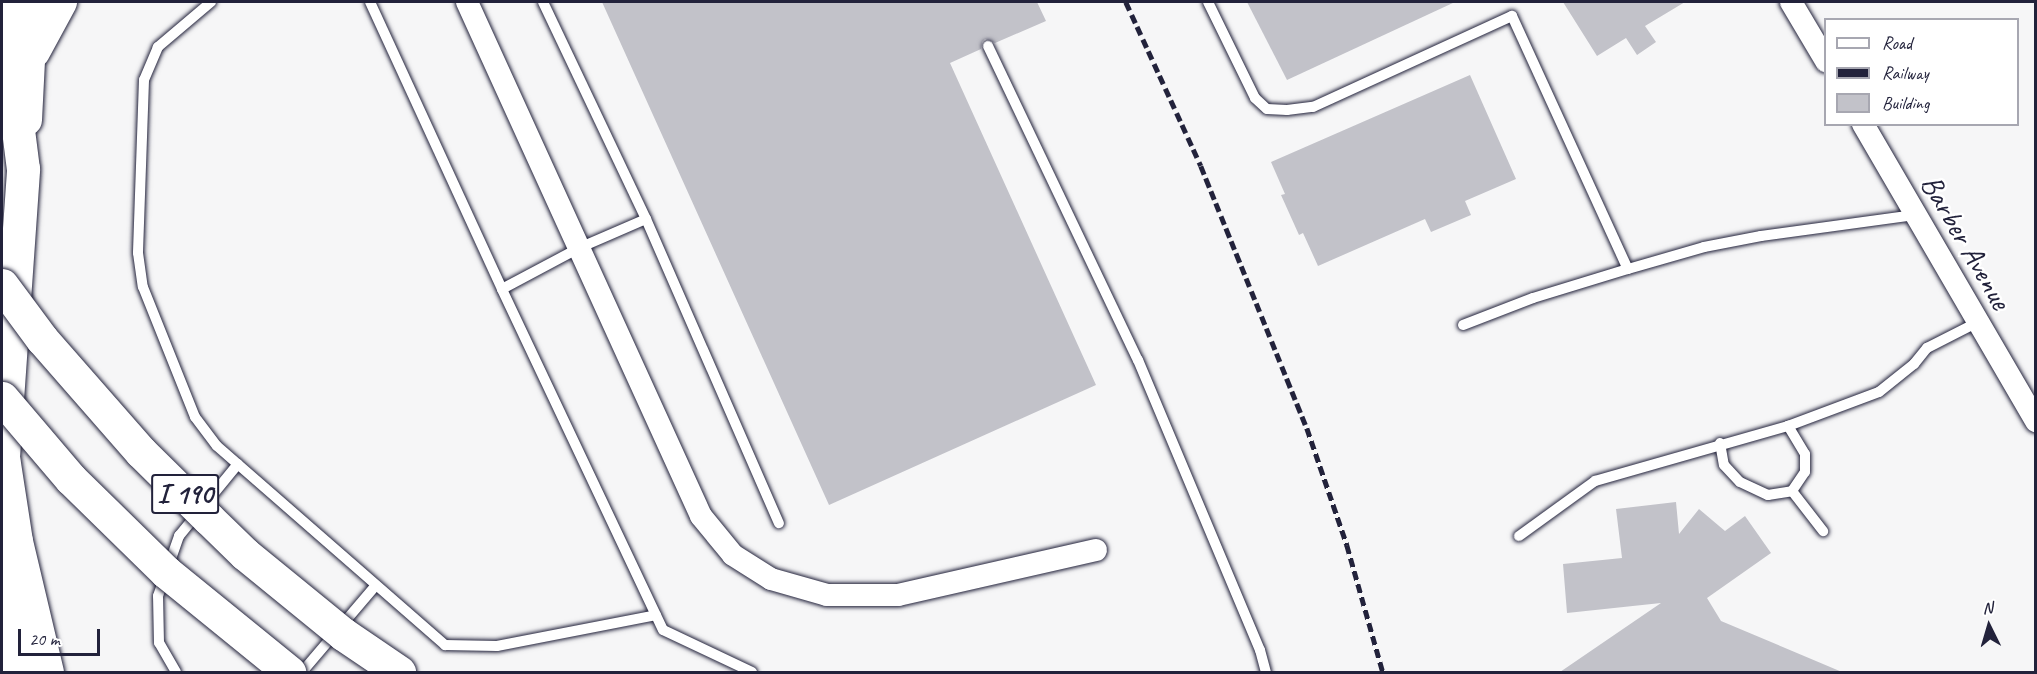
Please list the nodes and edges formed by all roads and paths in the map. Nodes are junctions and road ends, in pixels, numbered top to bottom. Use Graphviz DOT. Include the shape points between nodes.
graph roads {
  1 [pos="32,2"];
  2 [pos="61,2"];
  3 [pos="211,2"];
  4 [pos="370,2"];
  5 [pos="466,2"];
  6 [pos="543,2"];
  7 [pos="1208,2"];
  8 [pos="1791,2"];
  9 [pos="2,3"];
  10 [pos="988,46"];
  11 [pos="1824,58"];
  12 [pos="29,67"];
  13 [pos="1864,126"];
  14 [pos="23,169"];
  15 [pos="1915,215"];
  16 [pos="646,219"];
  17 [pos="579,248"];
  18 [pos="1628,269"];
  19 [pos="2,285"];
  20 [pos="502,289"];
  21 [pos="1977,322"];
  22 [pos="1463,325"];
  23 [pos="2,398"];
  24 [pos="2036,421"];
  25 [pos="1788,426"];
  26 [pos="1720,443"];
  27 [pos="3,458"];
  28 [pos="238,464"];
  29 [pos="1792,491"];
  30 [pos="779,523"];
  31 [pos="1823,531"];
  32 [pos="1519,536"];
  33 [pos="1096,550"];
  34 [pos="376,585"];
  35 [pos="656,615"];
  36 [pos="16,672"];
  37 [pos="47,672"];
  38 [pos="176,672"];
  39 [pos="289,672"];
  40 [pos="302,672"];
  41 [pos="399,672"];
  42 [pos="752,672"];
  43 [pos="1266,672"];
  1 -- 12 [label="main road"];
  2 -- 12 [label="main road"];
  3 -- 28 [label="lane" via="158,47 144,80 138,254 143,287 195,417 217,446"];
  4 -- 20 [label="lane"];
  5 -- 17 [label="street"];
  6 -- 16 [label="lane"];
  7 -- 18 [label="lane" via="1255,98 1267,109 1287,111 1313,107 1512,16"];
  8 -- 11 [label="street"];
  9 -- 14 [label="main road"];
  10 -- 43 [label="lane" via="1138,360"];
  12 -- 14 [label="main road"];
  13 -- 15 [label="street, Barber Avenue"];
  14 -- 27 [label="main road"];
  15 -- 18 [label="lane" via="1761,236 1704,247"];
  15 -- 21 [label="street, Barber Avenue"];
  16 -- 17 [label="lane"];
  16 -- 30 [label="lane"];
  17 -- 20 [label="lane"];
  17 -- 33 [label="street" via="701,516 733,555 771,579 827,595 898,595"];
  18 -- 22 [label="lane" via="1533,298"];
  19 -- 41 [label="main road, I 190, bridge" via="42,339 141,452 209,519 245,554 343,634"];
  20 -- 35 [label="lane"];
  21 -- 24 [label="street, Barber Avenue"];
  21 -- 25 [label="lane" via="1927,348 1914,364 1879,392"];
  23 -- 39 [label="main road, I 190, bridge" via="71,479 166,572"];
  25 -- 26 [label="lane"];
  25 -- 29 [label="lane" via="1805,454 1805,471"];
  26 -- 29 [label="lane" via="1724,465 1740,482 1768,495"];
  26 -- 32 [label="lane" via="1594,481"];
  27 -- 36 [label="main road" via="6,576"];
  27 -- 37 [label="main road" via="16,541"];
  28 -- 34 [label="lane"];
  28 -- 38 [label="lane" via="179,536 158,596 159,643"];
  29 -- 31 [label="lane"];
  34 -- 35 [label="lane" via="445,645 496,646"];
  34 -- 40 [label="lane"];
  35 -- 42 [label="lane" via="663,630"];
}
